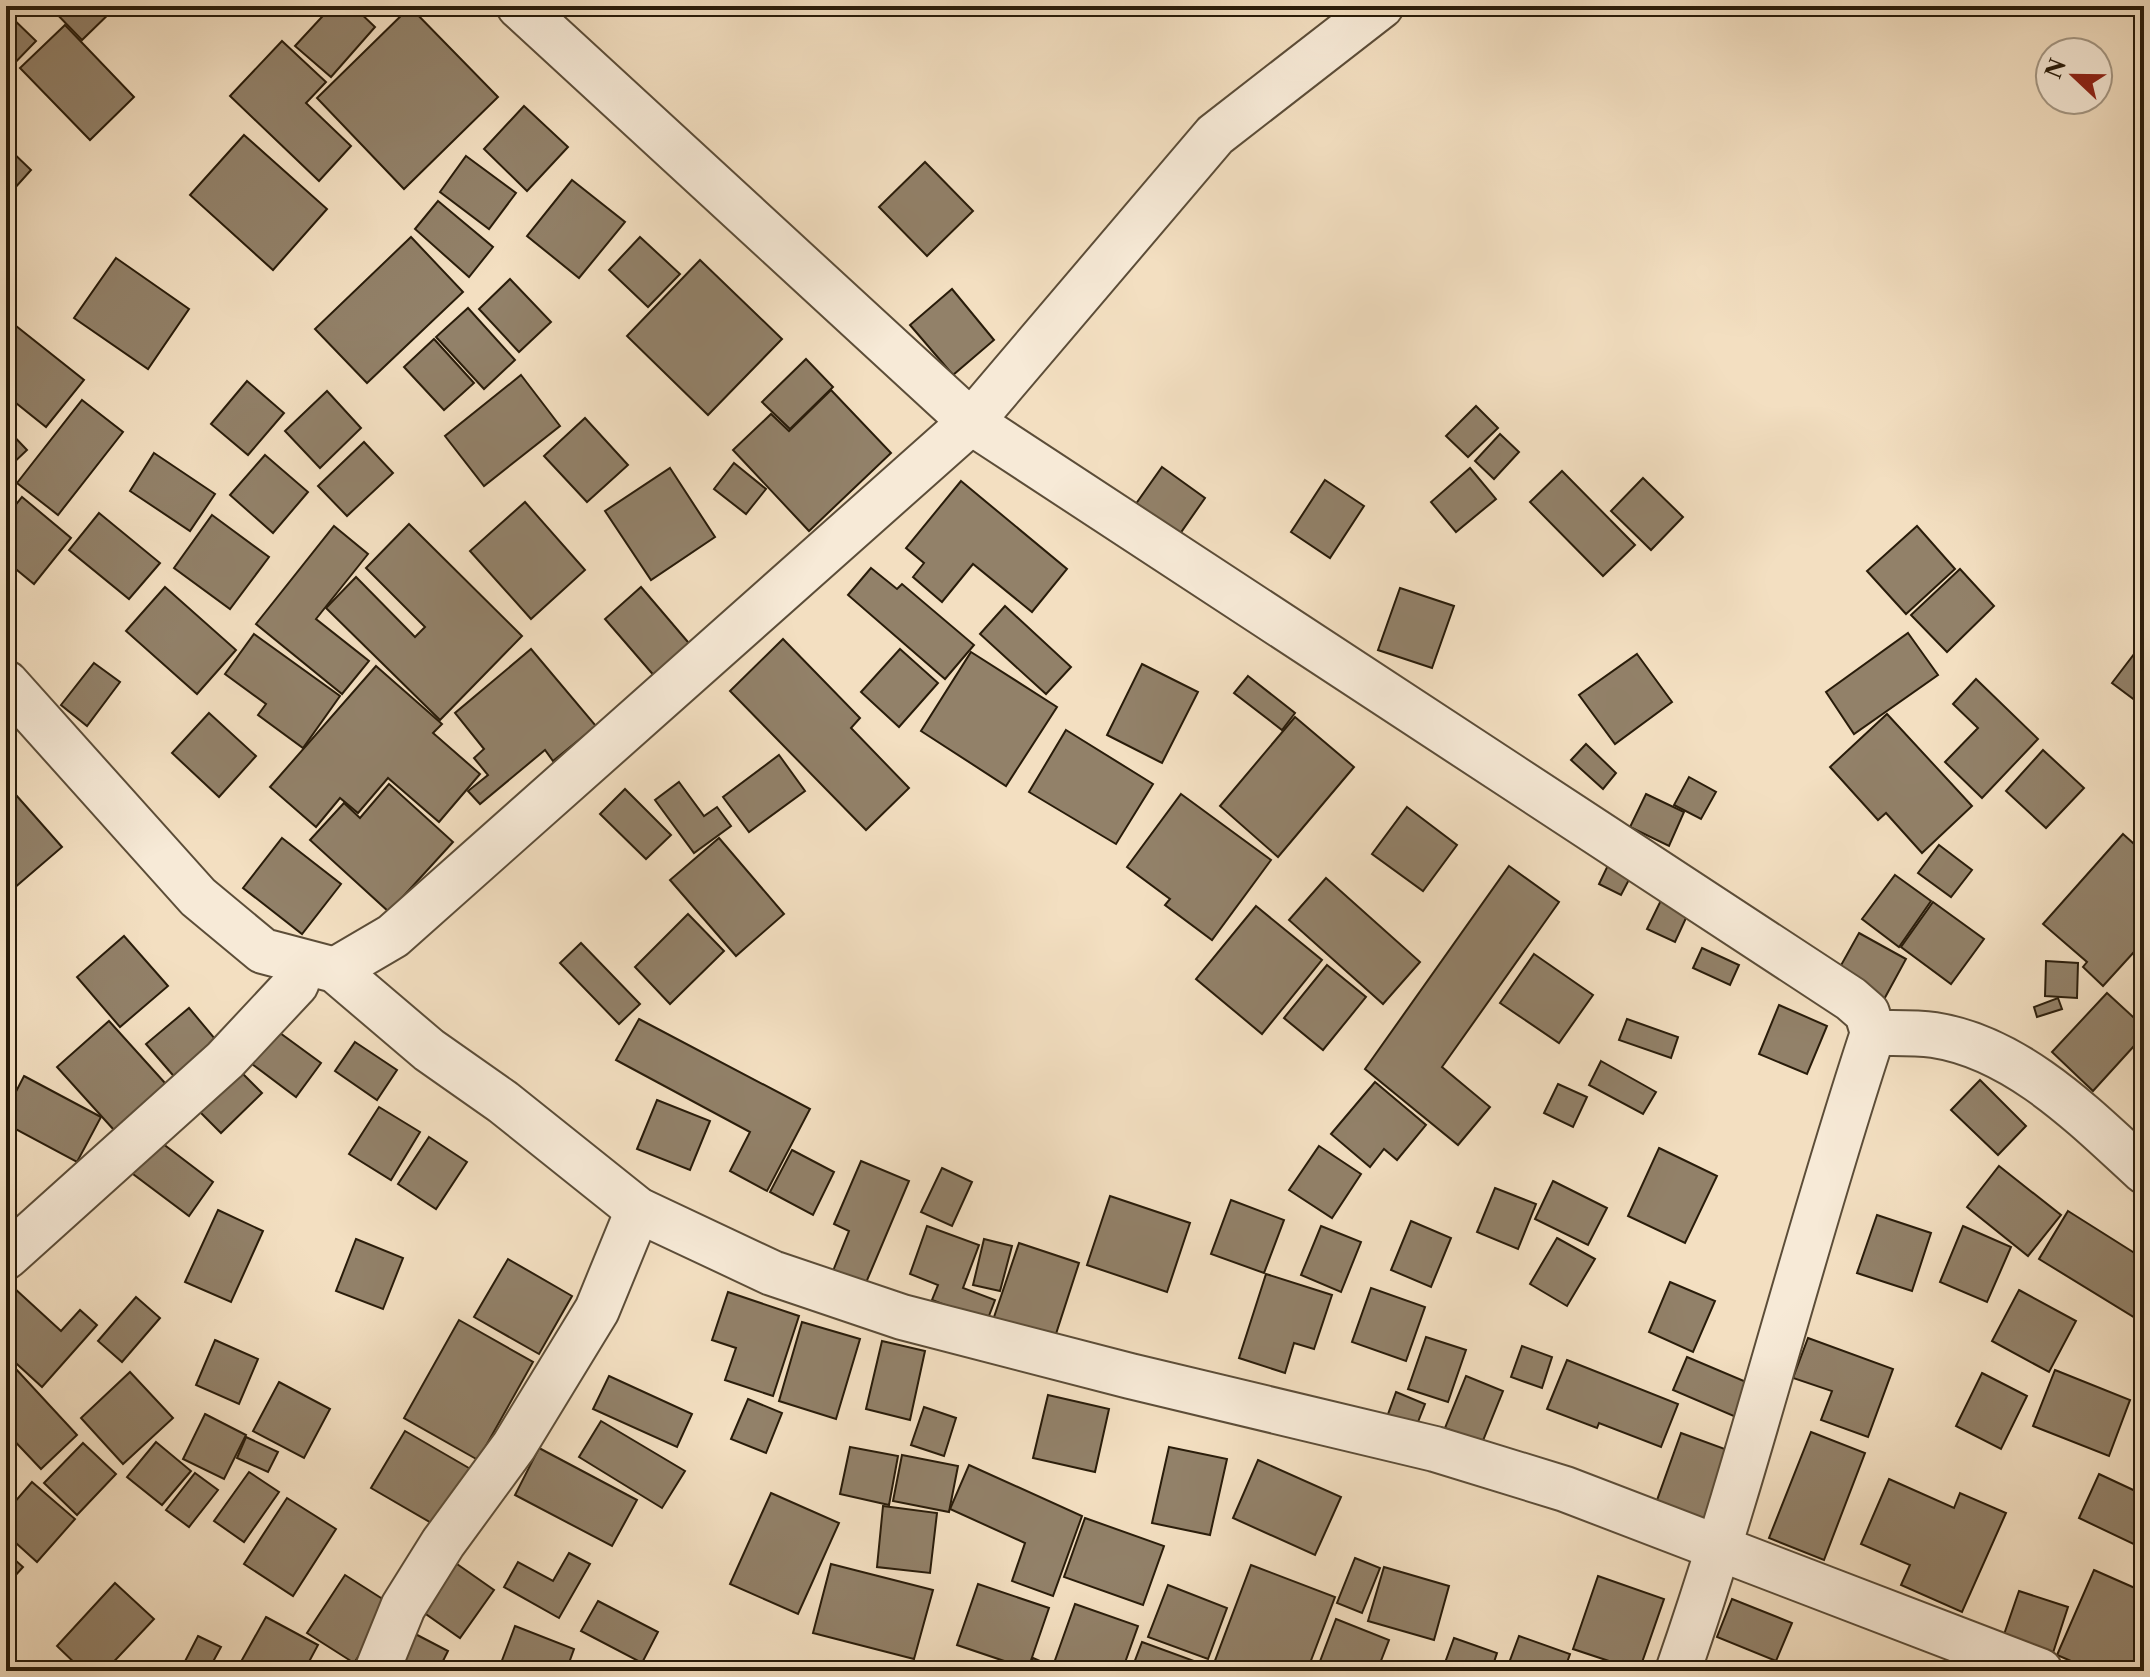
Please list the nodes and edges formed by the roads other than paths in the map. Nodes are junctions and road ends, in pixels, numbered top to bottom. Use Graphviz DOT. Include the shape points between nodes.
graph roads {
  1 [pos="519,6"];
  2 [pos="1381,6"];
  3 [pos="971,422"];
  4 [pos="6,683"];
  5 [pos="319,966"];
  6 [pos="1873,1033"];
  7 [pos="2144,1171"];
  8 [pos="638,1210"];
  9 [pos="6,1257"];
  10 [pos="1720,1549"];
  11 [pos="377,1671"];
  12 [pos="1678,1671"];
  13 [pos="2040,1671"];
  1 -- 3 [label="street"];
  2 -- 3 [label="street" via="1215,135"];
  3 -- 5 [label="street" via="393,936"];
  3 -- 6 [label="street" via="1851,999 1867,1013"];
  4 -- 5 [label="street" via="227,924 263,951"];
  5 -- 8 [label="street"];
  5 -- 9 [label="street" via="225,1060"];
  6 -- 7 [label="street" via="1936,1035 2000,1058 2056,1091"];
  6 -- 10 [label="street" via="1824,1181"];
  8 -- 10 [label="street" via="772,1273 902,1317 1435,1449 1565,1489"];
  8 -- 11 [label="street" via="597,1310 514,1446 403,1607"];
  10 -- 12 [label="street"];
  10 -- 13 [label="street"];
}
